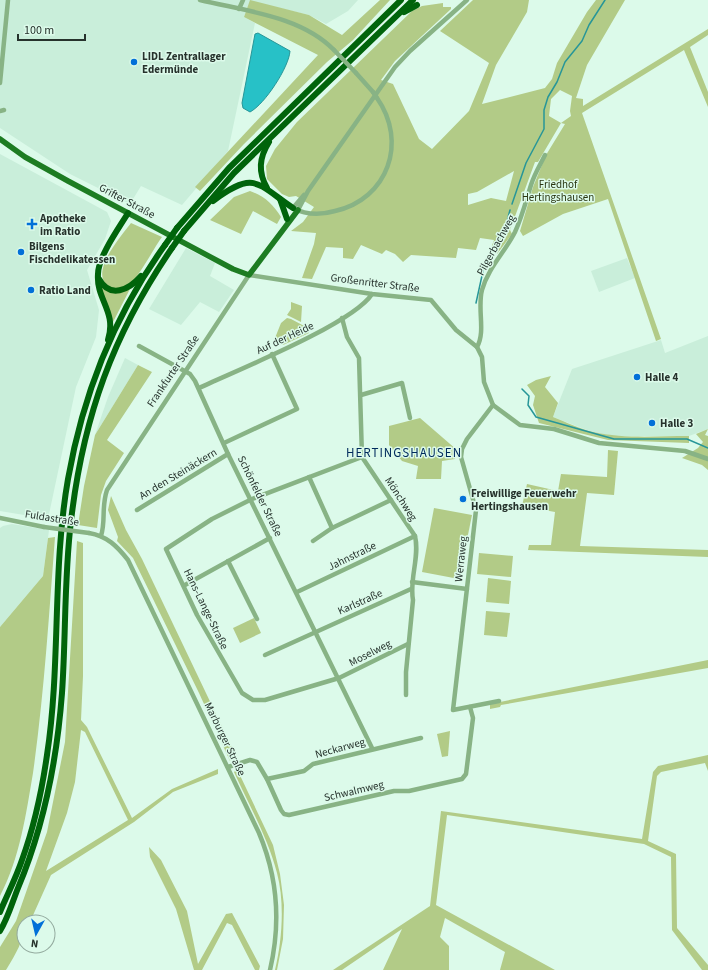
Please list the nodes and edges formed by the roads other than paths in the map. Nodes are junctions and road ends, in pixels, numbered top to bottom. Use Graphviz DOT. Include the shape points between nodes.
graph roads {
  1 [pos="8,0"];
  2 [pos="200,0"];
  3 [pos="243,0"];
  4 [pos="396,0"];
  5 [pos="401,0"];
  6 [pos="467,0"];
  7 [pos="415,2"];
  8 [pos="239,10"];
  9 [pos="373,28"];
  10 [pos="0,83"];
  11 [pos="276,132"];
  12 [pos="0,139"];
  13 [pos="545,155"];
  14 [pos="268,189"];
  15 [pos="280,199"];
  16 [pos="202,209"];
  17 [pos="296,209"];
  18 [pos="128,213"];
  19 [pos="286,222"];
  20 [pos="150,266"];
  21 [pos="249,275"];
  22 [pos="98,276"];
  23 [pos="372,294"];
  24 [pos="342,318"];
  25 [pos="138,346"];
  26 [pos="477,347"];
  27 [pos="272,354"];
  28 [pos="102,359"];
  29 [pos="186,371"];
  30 [pos="198,388"];
  31 [pos="361,395"];
  32 [pos="493,405"];
  33 [pos="410,418"];
  34 [pos="224,443"];
  35 [pos="228,454"];
  36 [pos="362,457"];
  37 [pos="708,459"];
  38 [pos="309,477"];
  39 [pos="252,499"];
  40 [pos="391,500"];
  41 [pos="137,510"];
  42 [pos="0,518"];
  43 [pos="332,528"];
  44 [pos="101,536"];
  45 [pos="415,536"];
  46 [pos="270,538"];
  47 [pos="313,541"];
  48 [pos="228,561"];
  49 [pos="412,582"];
  50 [pos="185,585"];
  51 [pos="467,589"];
  52 [pos="411,590"];
  53 [pos="297,592"];
  54 [pos="257,619"];
  55 [pos="316,631"];
  56 [pos="408,644"];
  57 [pos="265,655"];
  58 [pos="340,678"];
  59 [pos="406,695"];
  60 [pos="499,701"];
  61 [pos="470,707"];
  62 [pos="421,738"];
  63 [pos="372,748"];
  64 [pos="228,766"];
  65 [pos="267,779"];
  66 [pos="0,912"];
  67 [pos="0,931"];
  68 [pos="270,970"];
  1 -- 10 [label="street"];
  2 -- 8 [label="street"];
  3 -- 8 [label="street"];
  4 -- 9 [label="highway"];
  5 -- 9 [label="highway"];
  6 -- 17 [label="street" via="395,67"];
  7 -- 11 [label="highway" via="396,17"];
  8 -- 17 [label="street, bridge" via="298,25 317,35 373,92 389,120 392,139 390,160 378,184 364,198 342,210 320,214"];
  9 -- 20 [label="highway, bridge" via="229,168 177,228"];
  11 -- 14 [label="highway" via="260,164 262,177"];
  11 -- 16 [label="highway"];
  12 -- 18 [label="main road, Grifter Straße" via="26,157"];
  13 -- 26 [label="street, Pilgerbachweg" via="531,184 518,225 482,290 482,339"];
  14 -- 15 [label="highway"];
  14 -- 16 [label="highway" via="255,183 244,182"];
  15 -- 17 [label="highway"];
  15 -- 19 [label="highway"];
  16 -- 67 [label="highway, bridge" via="152,278 120,338 98,393 85,435 71,521 62,694 46,806 31,858"];
  17 -- 19 [label="main road, Frankfurter Straße"];
  18 -- 21 [label="main road, Grifter Straße"];
  18 -- 22 [label="highway" via="100,264"];
  19 -- 21 [label="main road, Frankfurter Straße"];
  20 -- 22 [label="highway" via="132,285 122,291 108,289"];
  20 -- 28 [label="highway" via="128,304"];
  21 -- 23 [label="street, Großenritter Straße"];
  21 -- 29 [label="street, Frankfurter Straße"];
  22 -- 28 [label="highway" via="111,325"];
  23 -- 24 [label="street, Auf der Heide" via="363,304"];
  23 -- 26 [label="street, Großenritter Straße" via="431,300 456,330"];
  24 -- 27 [label="street, Auf der Heide"];
  24 -- 31 [label="street" via="347,337 359,358"];
  25 -- 29 [label="street"];
  26 -- 32 [label="street" via="482,357 484,382"];
  27 -- 30 [label="street, Auf der Heide"];
  27 -- 34 [label="street" via="297,409"];
  28 -- 66 [label="highway" via="87,401 68,480 47,754 37,808 22,861"];
  29 -- 30 [label="street, Schönfelder Straße"];
  29 -- 44 [label="street, Frankfurter Straße" via="107,490 103,502"];
  30 -- 34 [label="street, Schönfelder Straße"];
  31 -- 33 [label="street" via="402,383"];
  31 -- 36 [label="street"];
  32 -- 37 [label="street" via="520,425 554,429 599,443 685,451"];
  32 -- 51 [label="street, Werraweg" via="462,448 461,457 476,510"];
  34 -- 35 [label="street, Schönfelder Straße"];
  35 -- 39 [label="street, Schönfelder Straße"];
  35 -- 41 [label="street, An den Steinäckern"];
  36 -- 38 [label="street"];
  36 -- 40 [label="street, Mönchweg"];
  38 -- 39 [label="street"];
  38 -- 43 [label="street"];
  39 -- 46 [label="street, Schönfelder Straße"];
  39 -- 50 [label="street, Hans-Lange-Straße" via="212,519 166,549"];
  40 -- 43 [label="street"];
  40 -- 45 [label="street, Mönchweg"];
  42 -- 44 [label="street, Fuldastraße, bridge"];
  43 -- 47 [label="street"];
  44 -- 64 [label="street, Marburger Straße" via="114,544 128,560"];
  45 -- 49 [label="street, Mönchweg" via="417,544"];
  45 -- 53 [label="street, Jahnstraße"];
  46 -- 48 [label="street"];
  46 -- 53 [label="street, Schönfelder Straße"];
  48 -- 50 [label="street"];
  48 -- 54 [label="street"];
  49 -- 51 [label="street"];
  49 -- 52 [label="street, Mönchweg"];
  50 -- 58 [label="street, Hans-Lange-Straße" via="197,615 246,697 265,700"];
  51 -- 61 [label="street, Werraweg" via="453,710"];
  52 -- 55 [label="street, Karlstraße"];
  52 -- 56 [label="street, Mönchweg" via="413,600"];
  53 -- 55 [label="street, Schönfelder Straße"];
  55 -- 57 [label="street"];
  55 -- 58 [label="street, Schönfelder Straße"];
  56 -- 58 [label="street, Moselweg"];
  56 -- 59 [label="street, Mönchweg"];
  58 -- 63 [label="street, Schönfelder Straße"];
  60 -- 61 [label="street, Werraweg"];
  61 -- 65 [label="street, Schwalmweg" via="473,718 465,776 409,791 394,791 289,815 281,810"];
  62 -- 63 [label="street, Neckarweg"];
  63 -- 65 [label="street, Neckarweg" via="313,764 304,771"];
  64 -- 65 [label="street" via="250,760 257,762"];
  64 -- 68 [label="street, Marburger Straße" via="259,833 276,890 275,950"];
}
